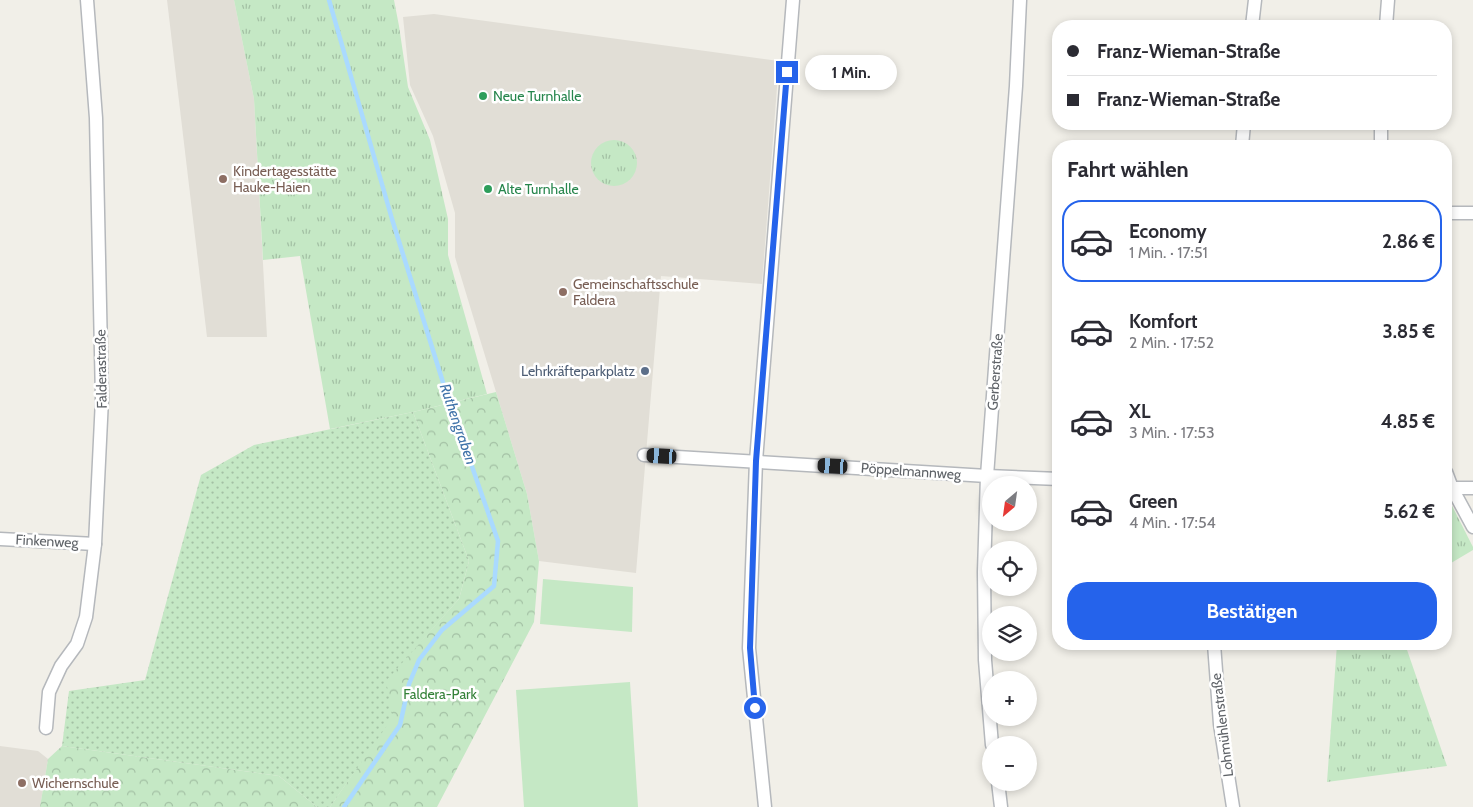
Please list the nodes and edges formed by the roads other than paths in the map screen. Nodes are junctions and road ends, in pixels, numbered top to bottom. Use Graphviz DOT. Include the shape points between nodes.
graph roads {
  1 [pos="87,0"];
  2 [pos="793,0"];
  3 [pos="1020,0"];
  4 [pos="1255,0"];
  5 [pos="1388,0"];
  6 [pos="1253,20"];
  7 [pos="1386,20"];
  8 [pos="1452,213"];
  9 [pos="1473,213"];
  10 [pos="644,455"];
  11 [pos="756,461"];
  12 [pos="987,476"];
  13 [pos="1038,478"];
  14 [pos="1052,479"];
  15 [pos="1452,488"];
  16 [pos="1473,488"];
  17 [pos="1452,493"];
  18 [pos="1473,527"];
  19 [pos="985,531"];
  20 [pos="0,539"];
  21 [pos="95,544"];
  22 [pos="1214,650"];
  23 [pos="46,728"];
  24 [pos="991,736"];
  25 [pos="999,791"];
  26 [pos="764,807"];
  27 [pos="1001,807"];
  28 [pos="1233,807"];
  1 -- 21 [label="street, Falderastraße" via="96,118 102,399"];
  2 -- 11 [label="street"];
  3 -- 12 [label="street, Gerberstraße"];
  4 -- 6 [label="street"];
  5 -- 7 [label="street"];
  8 -- 9 [label="street"];
  10 -- 11 [label="street, Pöppelmannweg"];
  11 -- 12 [label="street, Pöppelmannweg"];
  11 -- 26 [label="street" via="750,648"];
  13 -- 14 [label="street, Pöppelmannweg"];
  15 -- 16 [label="street"];
  17 -- 18 [label="street"];
  19 -- 24 [label="street, Gerberstraße" via="985,660"];
  20 -- 21 [label="street, Finkenweg"];
  21 -- 23 [label="street, Falderastraße" via="86,617 77,644 61,666 49,692"];
  22 -- 28 [label="street, Lohmühlenstraße" via="1220,724"];
  25 -- 27 [label="street"];
}
